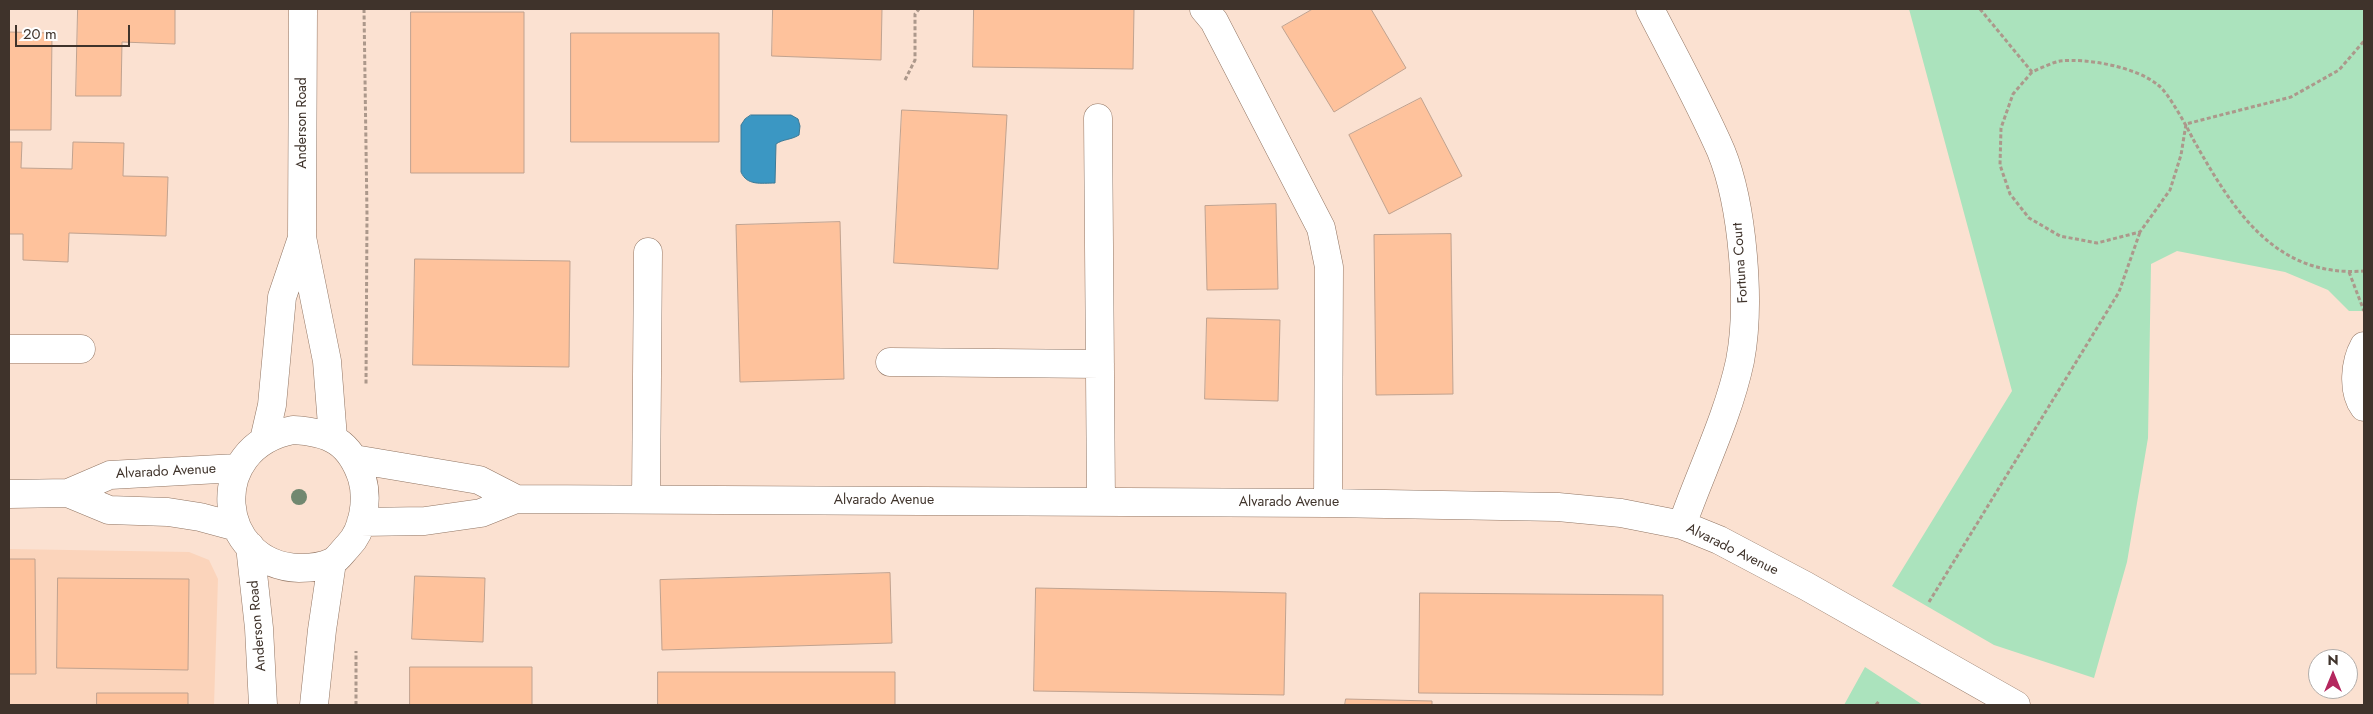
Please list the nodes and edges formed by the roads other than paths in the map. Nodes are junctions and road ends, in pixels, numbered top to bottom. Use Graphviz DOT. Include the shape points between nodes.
graph roads {
  1 [pos="303,9"];
  2 [pos="1204,9"];
  3 [pos="1650,9"];
  4 [pos="1098,118"];
  5 [pos="302,237"];
  6 [pos="648,252"];
  7 [pos="2364,346"];
  8 [pos="9,349"];
  9 [pos="81,349"];
  10 [pos="890,362"];
  11 [pos="1100,364"];
  12 [pos="2364,406"];
  13 [pos="333,438"];
  14 [pos="264,440"];
  15 [pos="354,459"];
  16 [pos="237,468"];
  17 [pos="68,493"];
  18 [pos="9,494"];
  19 [pos="516,499"];
  20 [pos="646,499"];
  21 [pos="1102,502"];
  22 [pos="1328,503"];
  23 [pos="361,522"];
  24 [pos="1682,525"];
  25 [pos="243,537"];
  26 [pos="332,562"];
  27 [pos="263,705"];
  28 [pos="314,705"];
  29 [pos="2016,705"];
  1 -- 5 [label="street, Anderson Road"];
  2 -- 22 [label="street" via="1214,21 1321,228 1329,267"];
  3 -- 24 [label="street, Fortuna Court" via="1721,152 1734,195 1742,248 1745,302 1740,360 1727,406"];
  4 -- 11 [label="street"];
  5 -- 13 [label="street, Anderson Road" via="327,362"];
  5 -- 14 [label="street, Anderson Road" via="282,297 272,405"];
  6 -- 20 [label="street"];
  7 -- 12 [label="street" via="2357,360 2357,388"];
  8 -- 9 [label="street"];
  10 -- 11 [label="street"];
  11 -- 21 [label="street"];
  13 -- 14 [label="street" via="315,431 294,430"];
  13 -- 15 [label="street"];
  14 -- 16 [label="street" via="247,454"];
  15 -- 19 [label="street, Alvarado Avenue" via="479,480"];
  15 -- 23 [label="street" via="365,501"];
  16 -- 17 [label="street, Alvarado Avenue" via="110,475"];
  16 -- 25 [label="street" via="231,506"];
  17 -- 18 [label="street, Alvarado Avenue"];
  17 -- 25 [label="street, Alvarado Avenue" via="109,510 168,512 200,517"];
  19 -- 20 [label="street, Alvarado Avenue"];
  19 -- 23 [label="street, Alvarado Avenue" via="481,513 425,521"];
  20 -- 21 [label="street, Alvarado Avenue"];
  21 -- 22 [label="street, Alvarado Avenue"];
  22 -- 24 [label="street, Alvarado Avenue" via="1558,507 1620,513"];
  23 -- 26 [label="street" via="351,543"];
  24 -- 29 [label="street, Alvarado Avenue" via="1719,540 1806,586"];
  25 -- 26 [label="street" via="267,560 288,567 311,568"];
  25 -- 27 [label="street, Anderson Road" via="258,611"];
  26 -- 28 [label="street"];
}
